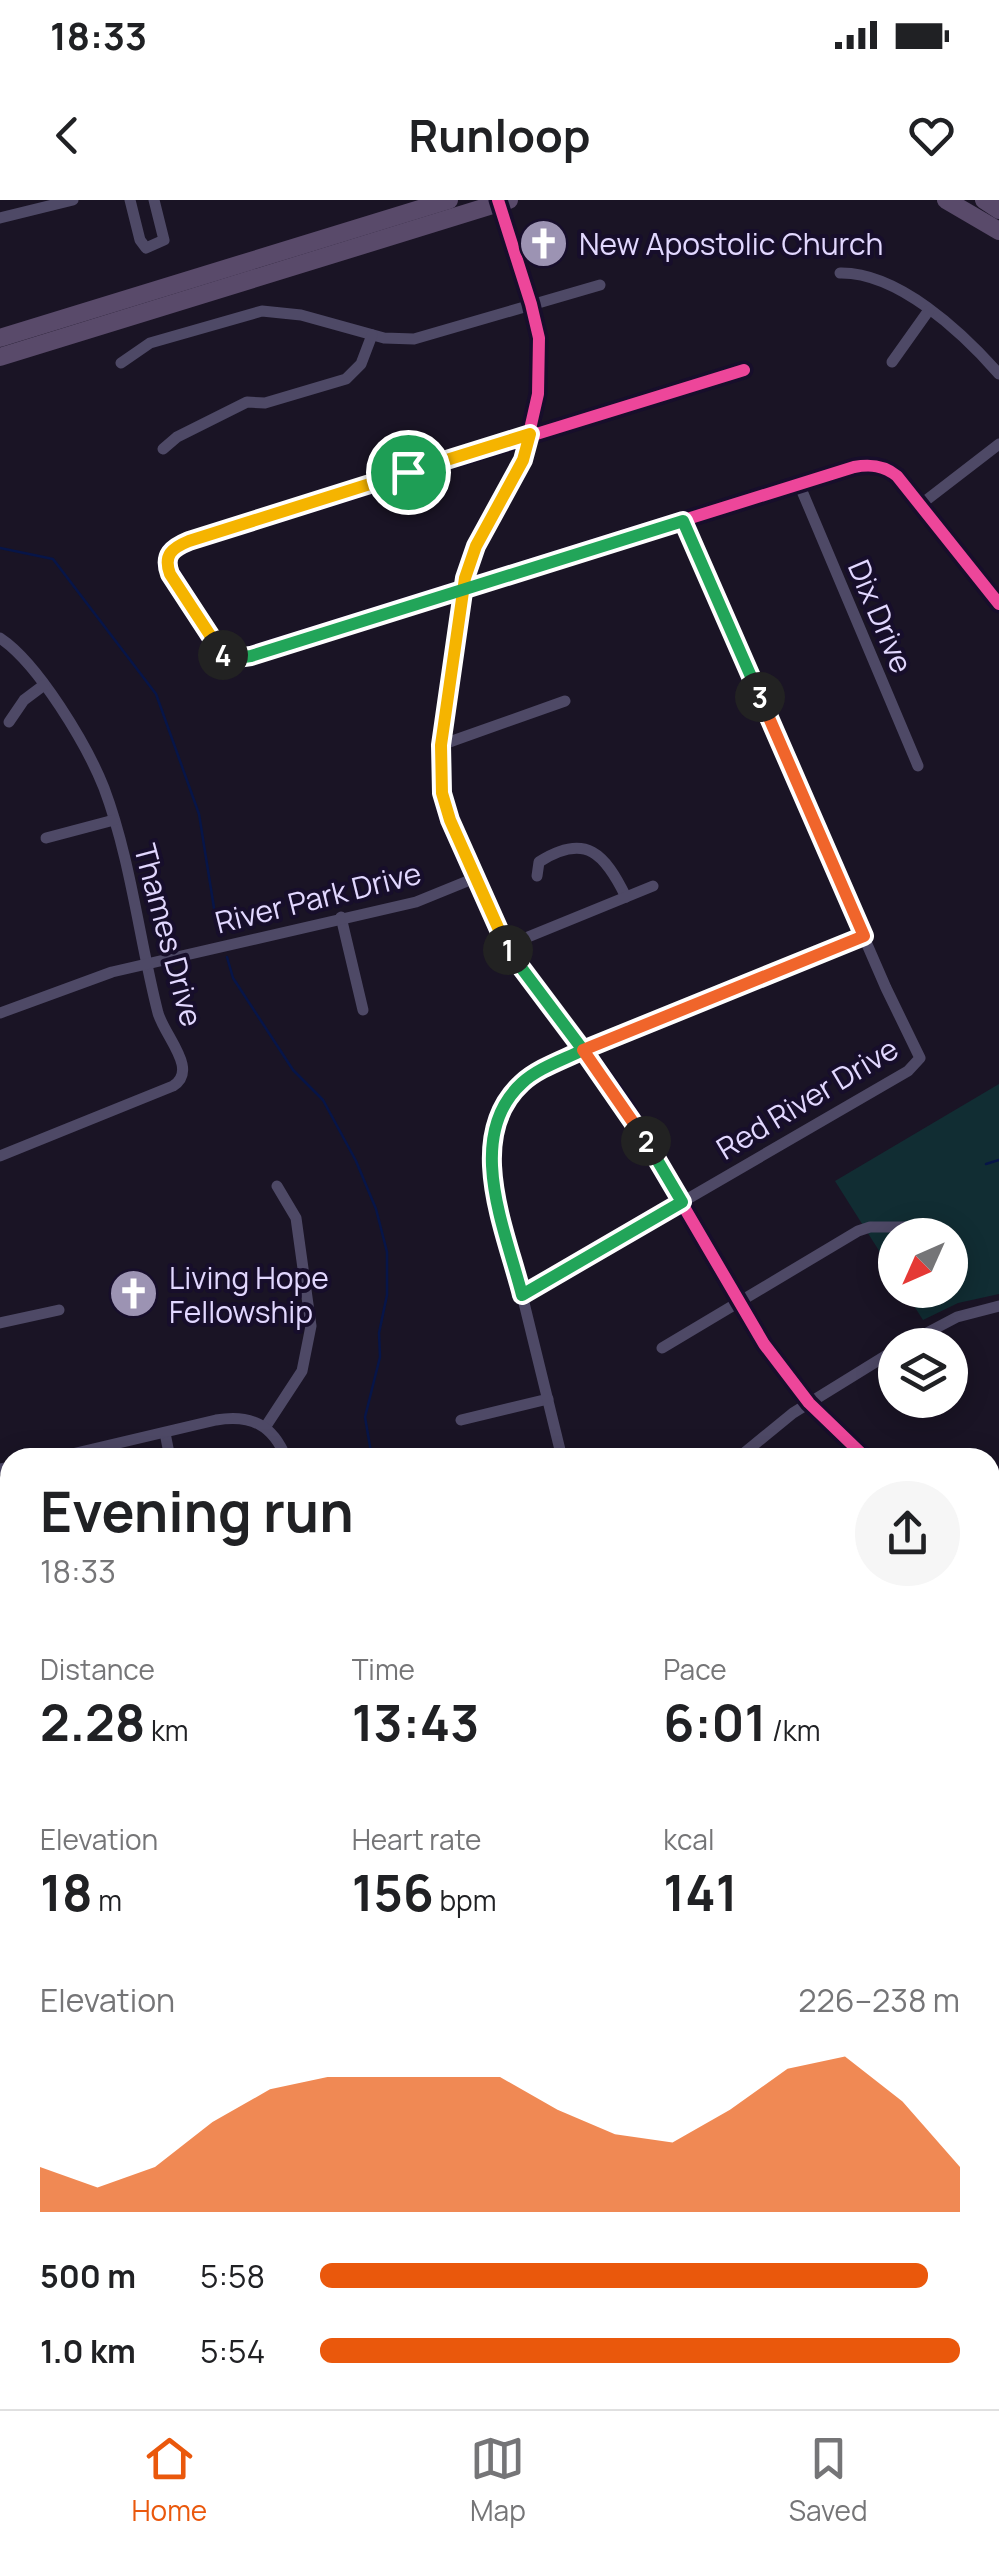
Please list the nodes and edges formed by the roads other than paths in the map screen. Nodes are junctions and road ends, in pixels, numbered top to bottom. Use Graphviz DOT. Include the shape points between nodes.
graph roads {
  1 [pos="73,200"];
  2 [pos="130,200"];
  3 [pos="154,200"];
  4 [pos="449,200"];
  5 [pos="946,200"];
  6 [pos="984,200"];
  7 [pos="502,201"];
  8 [pos="999,210"];
  9 [pos="0,218"];
  10 [pos="999,231"];
  11 [pos="840,272"];
  12 [pos="600,285"];
  13 [pos="531,304"];
  14 [pos="929,310"];
  15 [pos="372,334"];
  16 [pos="0,338"];
  17 [pos="0,356"];
  18 [pos="892,362"];
  19 [pos="122,363"];
  20 [pos="744,370"];
  21 [pos="999,374"];
  22 [pos="530,434"];
  23 [pos="999,444"];
  24 [pos="163,449"];
  25 [pos="799,484"];
  26 [pos="920,505"];
  27 [pos="683,521"];
  28 [pos="463,590"];
  29 [pos="996,595"];
  30 [pos="0,638"];
  31 [pos="44,685"];
  32 [pos="564,702"];
  33 [pos="9,722"];
  34 [pos="441,745"];
  35 [pos="918,766"];
  36 [pos="114,820"];
  37 [pos="46,838"];
  38 [pos="536,876"];
  39 [pos="474,878"];
  40 [pos="653,886"];
  41 [pos="626,897"];
  42 [pos="341,917"];
  43 [pos="864,936"];
  44 [pos="506,946"];
  45 [pos="147,963"];
  46 [pos="362,1010"];
  47 [pos="0,1013"];
  48 [pos="583,1050"];
  49 [pos="0,1156"];
  50 [pos="277,1186"];
  51 [pos="682,1202"];
  52 [pos="878,1230"];
  53 [pos="522,1295"];
  54 [pos="740,1301"];
  55 [pos="999,1306"];
  56 [pos="59,1310"];
  57 [pos="0,1323"];
  58 [pos="936,1328"];
  59 [pos="662,1348"];
  60 [pos="878,1360"];
  61 [pos="548,1399"];
  62 [pos="809,1403"];
  63 [pos="461,1420"];
  64 [pos="266,1426"];
  65 [pos="165,1433"];
  66 [pos="99,1448"];
  67 [pos="168,1448"];
  68 [pos="282,1448"];
  69 [pos="560,1448"];
  70 [pos="751,1448"];
  71 [pos="856,1448"];
  1 -- 9 [label="street"];
  2 -- 3 [label="street" via="146,248 164,240"];
  4 -- 16 [label="main road"];
  5 -- 10 [label="main road"];
  6 -- 8 [label="main road"];
  7 -- 13 [label="street"];
  7 -- 17 [label="main road"];
  11 -- 14 [label="street" via="881,280"];
  12 -- 13 [label="street"];
  13 -- 15 [label="street" via="434,336 398,340"];
  13 -- 22 [label="street" via="540,366"];
  14 -- 18 [label="street"];
  14 -- 21 [label="street"];
  15 -- 19 [label="street" via="275,310 252,312 150,343"];
  15 -- 24 [label="street" via="361,364 346,379 265,403 247,402"];
  20 -- 22 [label="street"];
  22 -- 28 [label="street" via="513,481 476,546"];
  22 -- 28 [label="street" via="189,541 167,559 180,590 230,659"];
  23 -- 26 [label="street"];
  25 -- 26 [label="street" via="870,465 892,472"];
  25 -- 27 [label="street"];
  25 -- 35 [label="street, Dix Drive"];
  26 -- 29 [label="street"];
  27 -- 28 [label="street"];
  27 -- 43 [label="street, Red River Drive"];
  28 -- 34 [label="street"];
  30 -- 31 [label="street, Thames Drive"];
  31 -- 33 [label="street"];
  31 -- 36 [label="street, Thames Drive" via="93,765"];
  32 -- 34 [label="street"];
  34 -- 39 [label="street" via="442,793"];
  36 -- 37 [label="street"];
  36 -- 45 [label="street, Thames Drive"];
  38 -- 41 [label="street" via="539,862 576,846 612,868"];
  39 -- 42 [label="street, River Park Drive" via="416,902"];
  39 -- 44 [label="street"];
  40 -- 41 [label="street"];
  41 -- 44 [label="street"];
  42 -- 45 [label="street, River Park Drive"];
  42 -- 46 [label="street"];
  43 -- 48 [label="street"];
  43 -- 51 [label="street, Red River Drive" via="919,1061"];
  44 -- 48 [label="street"];
  45 -- 47 [label="street, River Park Drive"];
  45 -- 49 [label="street, Thames Drive" via="164,1030 184,1066 179,1082"];
  48 -- 51 [label="street"];
  48 -- 53 [label="street" via="522,1082 502,1108 493,1135 496,1191"];
  50 -- 64 [label="street" via="296,1218 312,1326 302,1372"];
  51 -- 53 [label="street, Red River Drive"];
  51 -- 54 [label="street"];
  52 -- 54 [label="street" via="858,1231"];
  53 -- 61 [label="street"];
  54 -- 59 [label="street"];
  54 -- 62 [label="street"];
  55 -- 58 [label="street"];
  56 -- 57 [label="street"];
  60 -- 62 [label="street"];
  61 -- 63 [label="street"];
  61 -- 69 [label="street"];
  62 -- 70 [label="street"];
  62 -- 71 [label="street"];
  64 -- 65 [label="street" via="228,1418"];
  64 -- 68 [label="street"];
  65 -- 66 [label="street"];
  65 -- 67 [label="street"];
}
